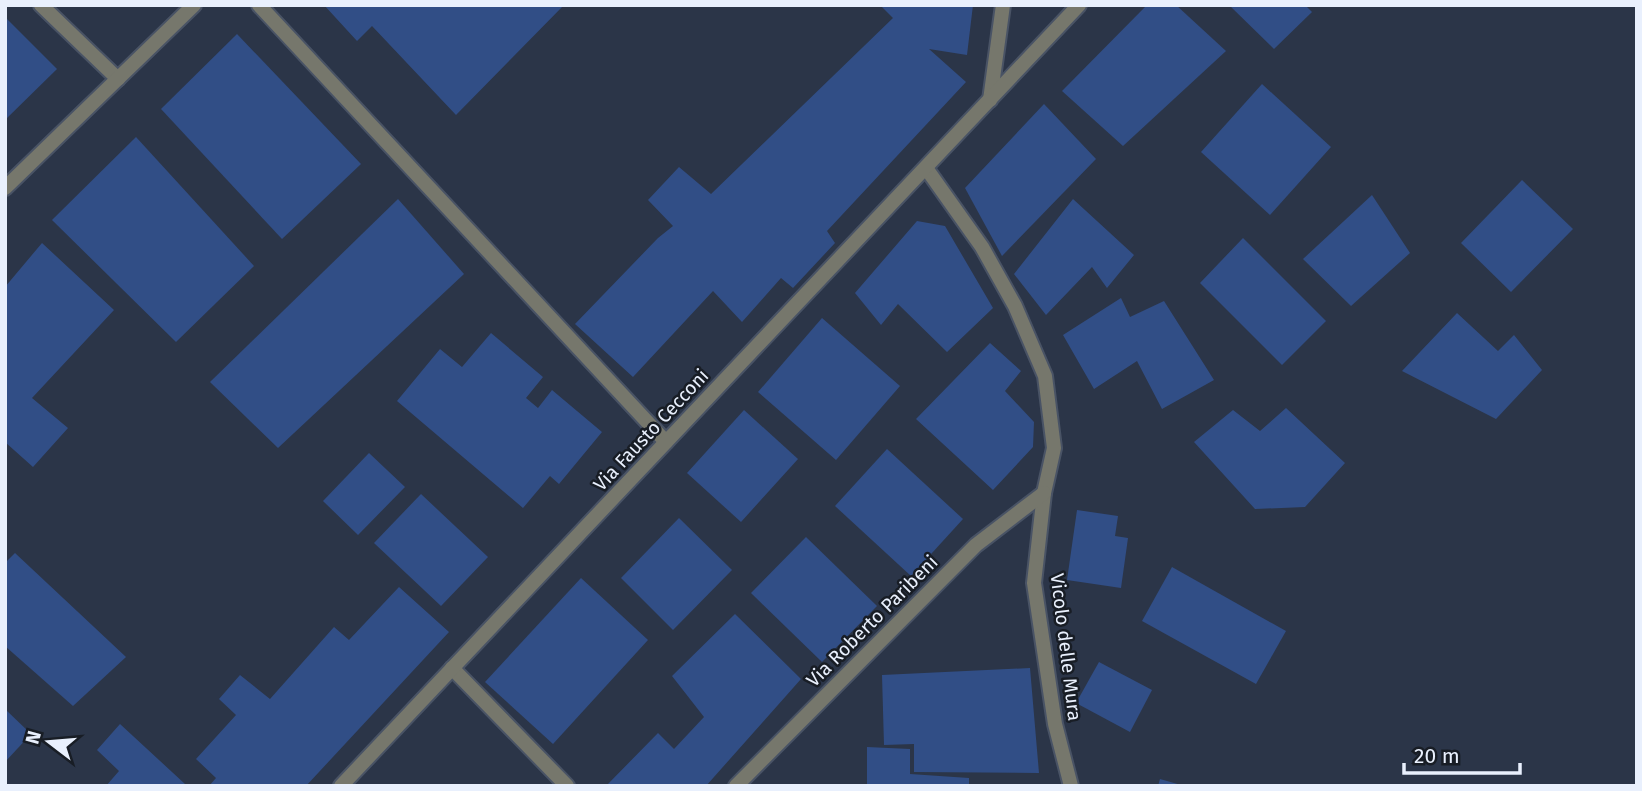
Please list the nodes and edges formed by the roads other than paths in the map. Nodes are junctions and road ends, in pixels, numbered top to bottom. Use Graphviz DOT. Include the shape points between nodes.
graph roads {
  1 [pos="41,5"];
  2 [pos="194,5"];
  3 [pos="259,5"];
  4 [pos="1003,5"];
  5 [pos="1079,5"];
  6 [pos="118,79"];
  7 [pos="990,100"];
  8 [pos="926,168"];
  9 [pos="5,188"];
  10 [pos="666,442"];
  11 [pos="1044,493"];
  12 [pos="452,668"];
  13 [pos="341,786"];
  14 [pos="567,786"];
  15 [pos="736,786"];
  16 [pos="1071,786"];
  1 -- 6 [label="street"];
  2 -- 6 [label="street"];
  3 -- 10 [label="street"];
  4 -- 7 [label="street"];
  5 -- 7 [label="street, Via Fausto Cecconi"];
  6 -- 9 [label="street"];
  7 -- 8 [label="street, Via Fausto Cecconi"];
  8 -- 10 [label="street, Via Fausto Cecconi"];
  8 -- 11 [label="street, Vicolo delle Mura" via="982,247 1015,306 1045,376 1054,449"];
  10 -- 12 [label="street, Via Fausto Cecconi"];
  11 -- 15 [label="street, Via Roberto Paribeni" via="976,545"];
  11 -- 16 [label="street, Vicolo delle Mura" via="1034,583 1055,724"];
  12 -- 13 [label="street, Via Fausto Cecconi"];
  12 -- 14 [label="street"];
}
